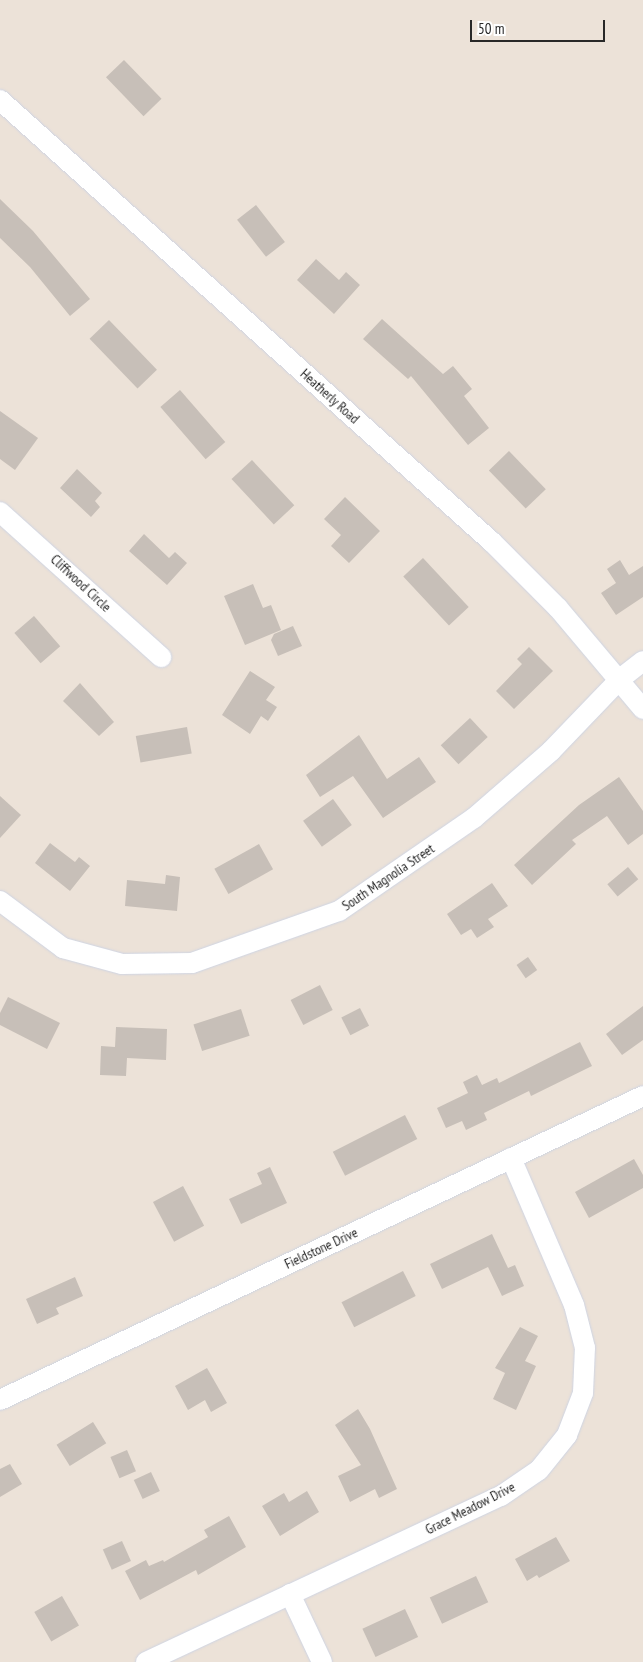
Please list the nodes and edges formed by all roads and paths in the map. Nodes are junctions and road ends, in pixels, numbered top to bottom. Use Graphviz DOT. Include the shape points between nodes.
graph roads {
  1 [pos="0,100"];
  2 [pos="0,512"];
  3 [pos="161,657"];
  4 [pos="643,661"];
  5 [pos="620,679"];
  6 [pos="643,709"];
  7 [pos="0,901"];
  8 [pos="643,1096"];
  9 [pos="511,1158"];
  10 [pos="0,1400"];
  11 [pos="290,1594"];
  12 [pos="146,1662"];
  13 [pos="322,1662"];
  1 -- 5 [label="street, Heatherly Road" via="492,542 558,608"];
  2 -- 3 [label="street, Cliffwood Circle"];
  4 -- 5 [label="street, South Magnolia Street"];
  5 -- 6 [label="street, Heatherly Road"];
  5 -- 7 [label="street, South Magnolia Street" via="551,751 474,818 339,911 192,963 122,964 63,948"];
  8 -- 9 [label="street, Fieldstone Drive"];
  9 -- 10 [label="street, Fieldstone Drive"];
  9 -- 11 [label="street, Grace Meadow Drive" via="574,1305 586,1348 583,1393 567,1435 539,1470 501,1496"];
  11 -- 12 [label="street, Grace Meadow Drive"];
  11 -- 13 [label="street"];
}
